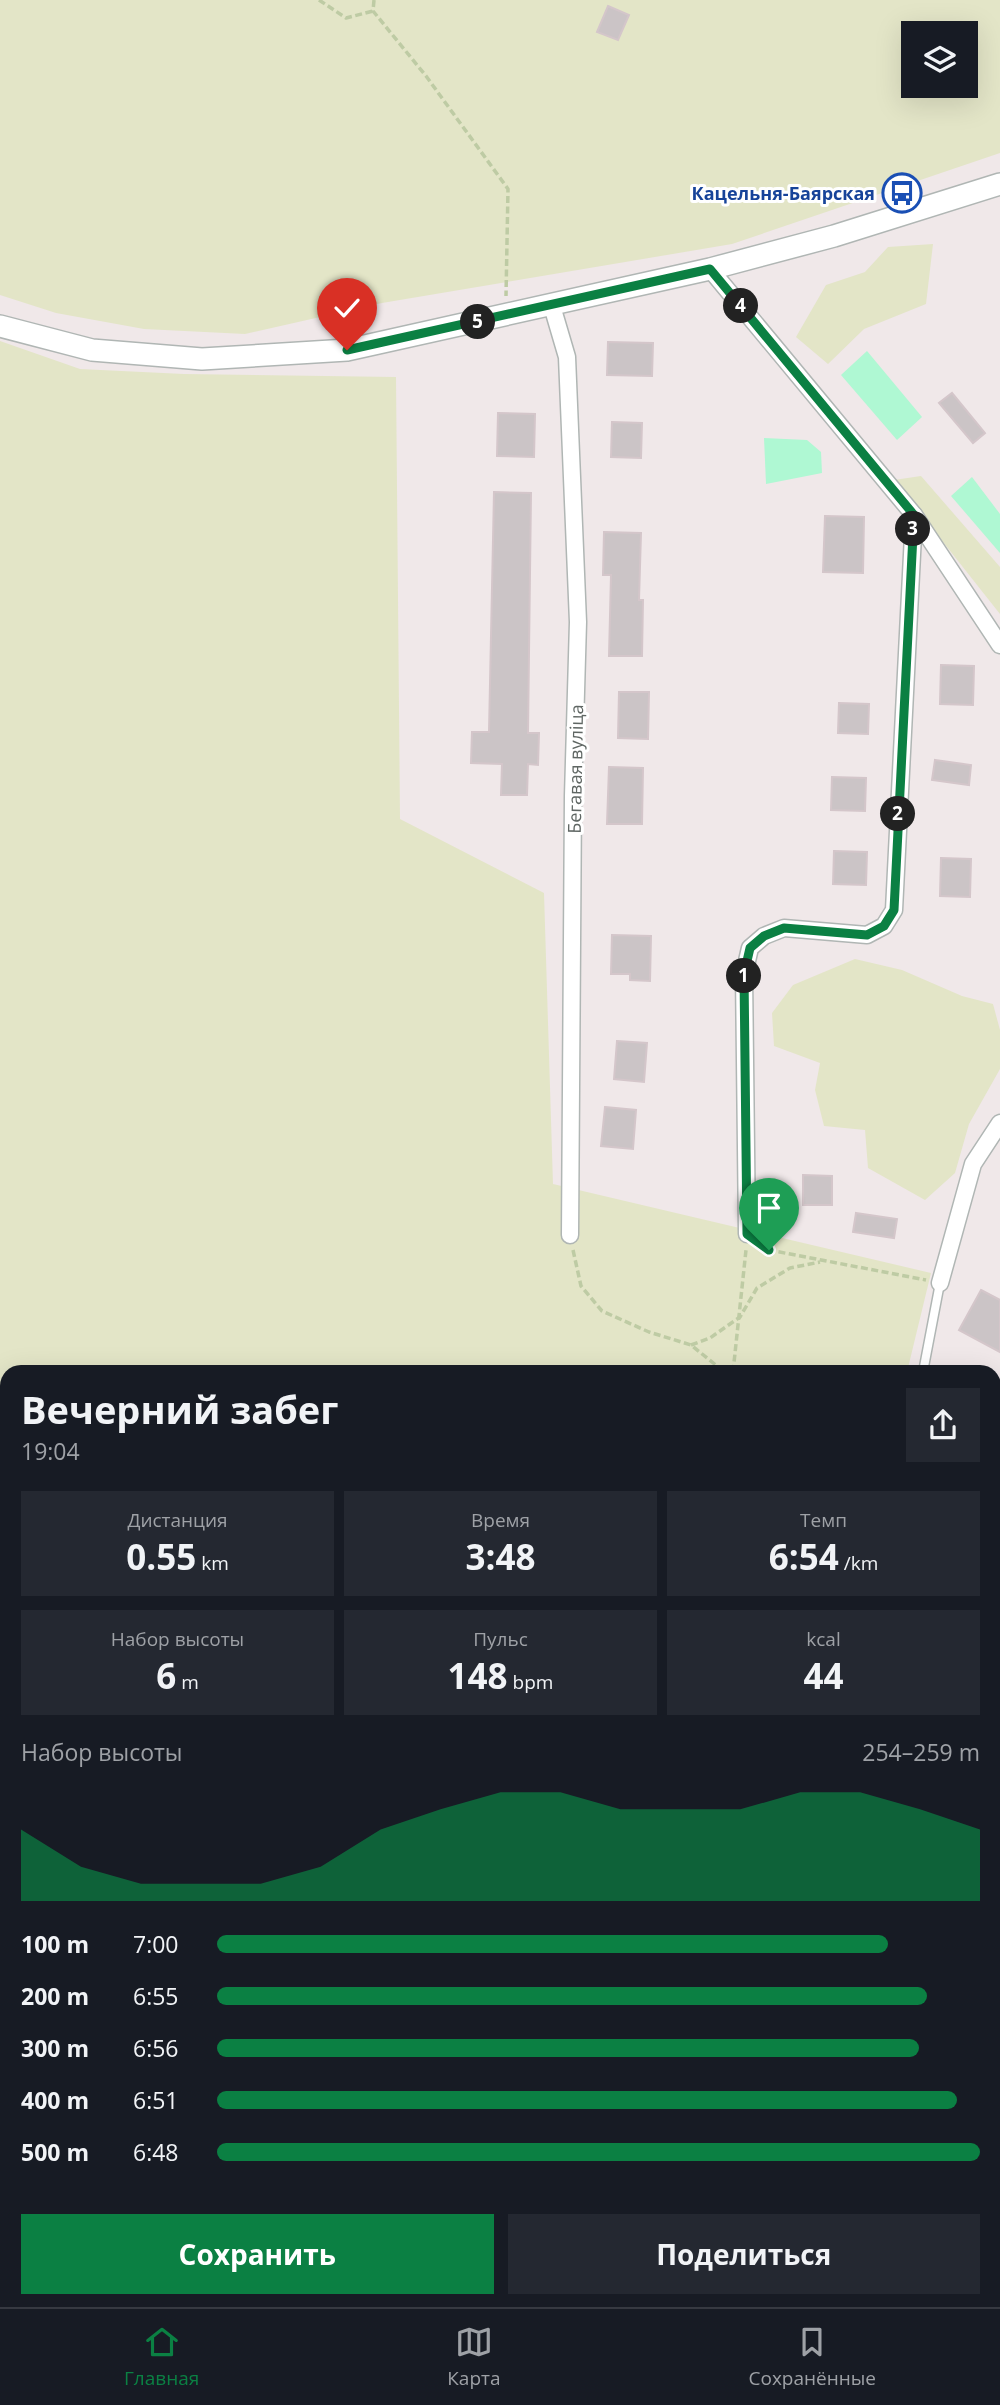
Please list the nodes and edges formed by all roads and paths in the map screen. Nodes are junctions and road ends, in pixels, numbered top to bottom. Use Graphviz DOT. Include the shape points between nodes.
graph roads {
  1 [pos="319,0"];
  2 [pos="374,0"];
  3 [pos="373,11"];
  4 [pos="1000,184"];
  5 [pos="710,269"];
  6 [pos="552,306"];
  7 [pos="506,316"];
  8 [pos="0,326"];
  9 [pos="914,515"];
  10 [pos="1000,645"];
  11 [pos="1000,1123"];
  12 [pos="747,1234"];
  13 [pos="570,1235"];
  14 [pos="823,1262"];
  15 [pos="940,1283"];
  16 [pos="740,1317"];
  17 [pos="691,1345"];
  18 [pos="716,1365"];
  19 [pos="734,1365"];
  20 [pos="924,1365"];
  1 -- 3 [label="path" via="346,18"];
  2 -- 3 [label="path"];
  3 -- 7 [label="path" via="508,189"];
  4 -- 5 [label="street"];
  5 -- 6 [label="street"];
  5 -- 9 [label="street"];
  6 -- 7 [label="street"];
  6 -- 13 [label="street, Бегавая вуліца" via="567,358 578,622"];
  7 -- 8 [label="street" via="347,350 202,359 92,350"];
  9 -- 10 [label="street"];
  9 -- 12 [label="street" via="894,910 884,926 867,935 784,928 750,948 744,974"];
  11 -- 15 [label="street" via="973,1164"];
  12 -- 14 [label="path" via="769,1250"];
  12 -- 16 [label="path"];
  13 -- 17 [label="path" via="581,1286 602,1311"];
  14 -- 15 [label="path"];
  14 -- 16 [label="path" via="790,1268 757,1288"];
  15 -- 20 [label="lane"];
  16 -- 17 [label="path"];
  16 -- 19 [label="path"];
  17 -- 18 [label="path"];
}
